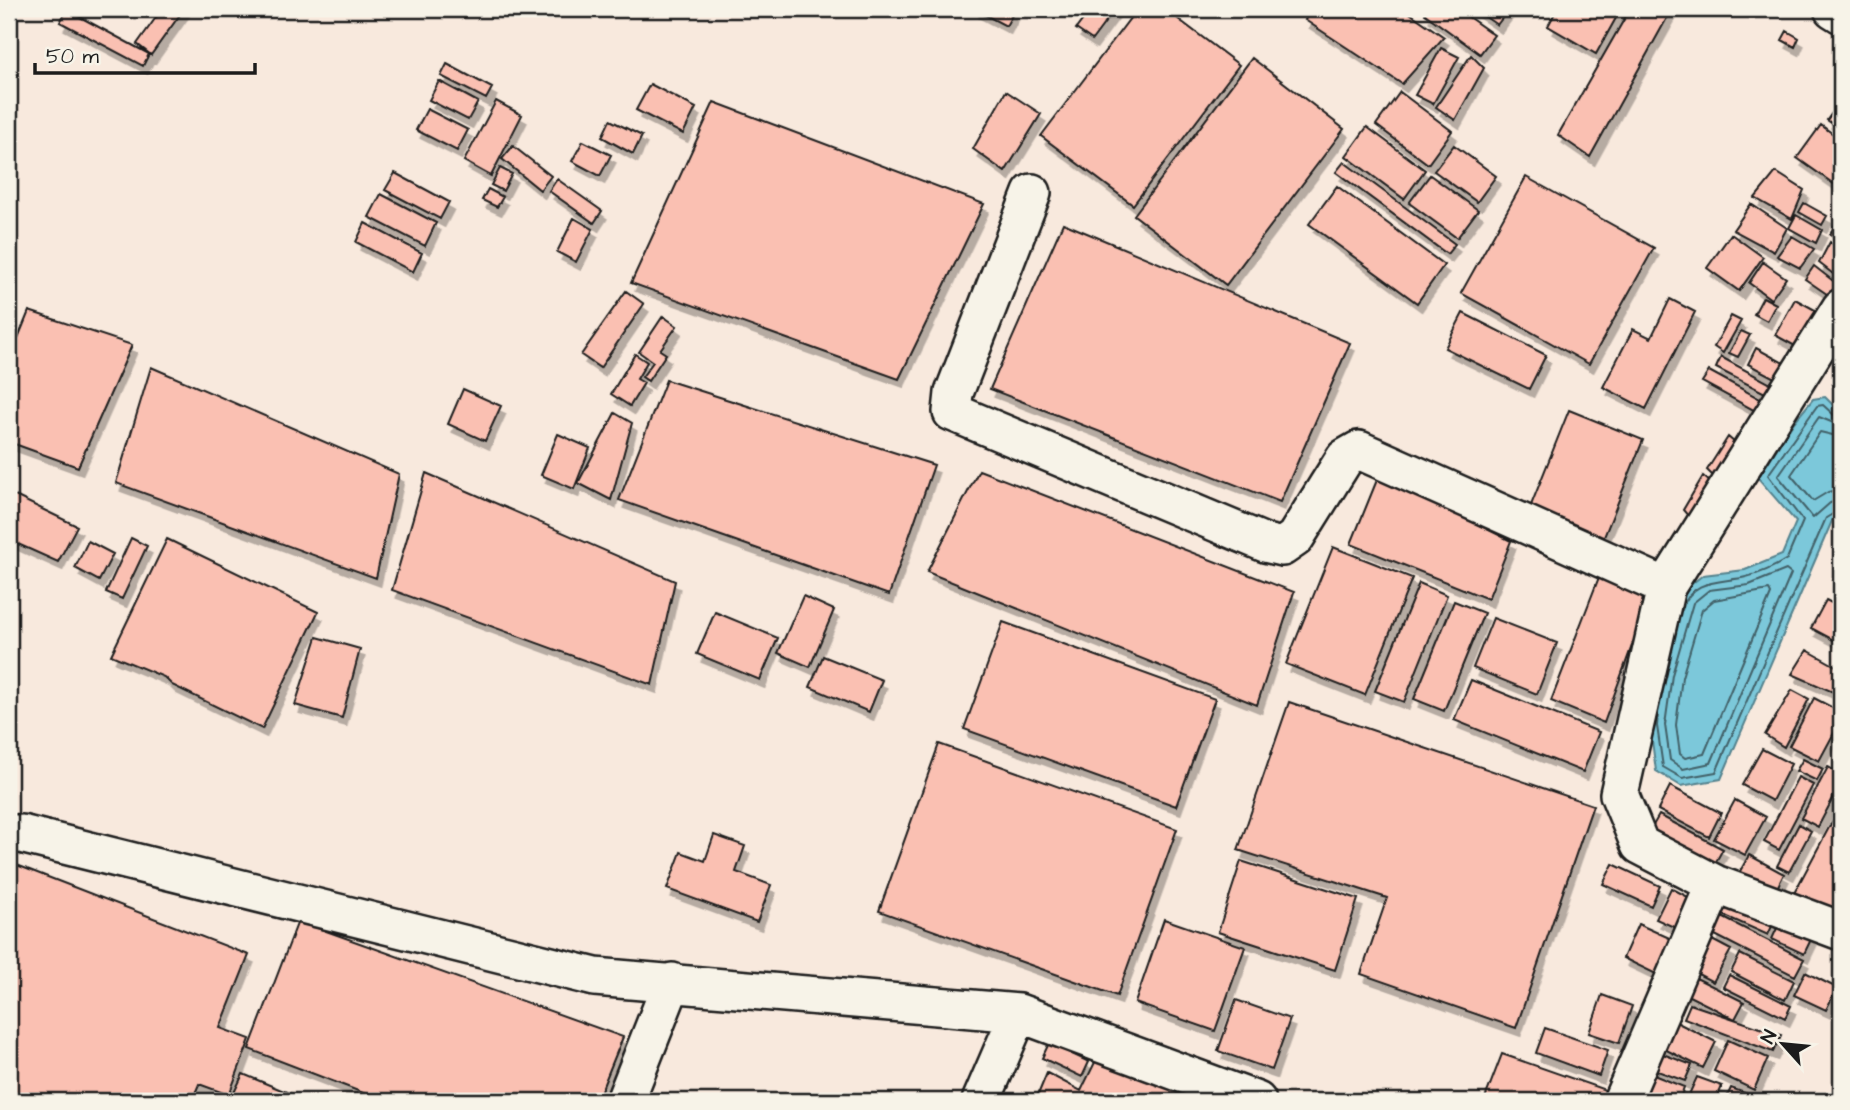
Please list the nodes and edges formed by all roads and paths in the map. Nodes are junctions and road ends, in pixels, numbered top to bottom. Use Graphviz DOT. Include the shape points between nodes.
graph roads {
  1 [pos="1833,9"];
  2 [pos="1841,14"];
  3 [pos="1032,193"];
  4 [pos="1841,308"];
  5 [pos="1666,587"];
  6 [pos="9,834"];
  7 [pos="1715,884"];
  8 [pos="1841,931"];
  9 [pos="672,982"];
  10 [pos="1020,1013"];
  11 [pos="625,1101"];
  12 [pos="981,1101"];
  13 [pos="1257,1101"];
  14 [pos="1622,1101"];
  1 -- 2 [label="street"];
  3 -- 5 [label="street" via="954,393 951,412 1282,547 1295,538 1345,458 1359,450"];
  4 -- 5 [label="street"];
  5 -- 7 [label="street" via="1619,794 1640,845"];
  6 -- 9 [label="street" via="595,977"];
  7 -- 8 [label="street"];
  7 -- 14 [label="street"];
  9 -- 10 [label="street"];
  9 -- 11 [label="street"];
  10 -- 12 [label="street"];
  10 -- 13 [label="street"];
}
